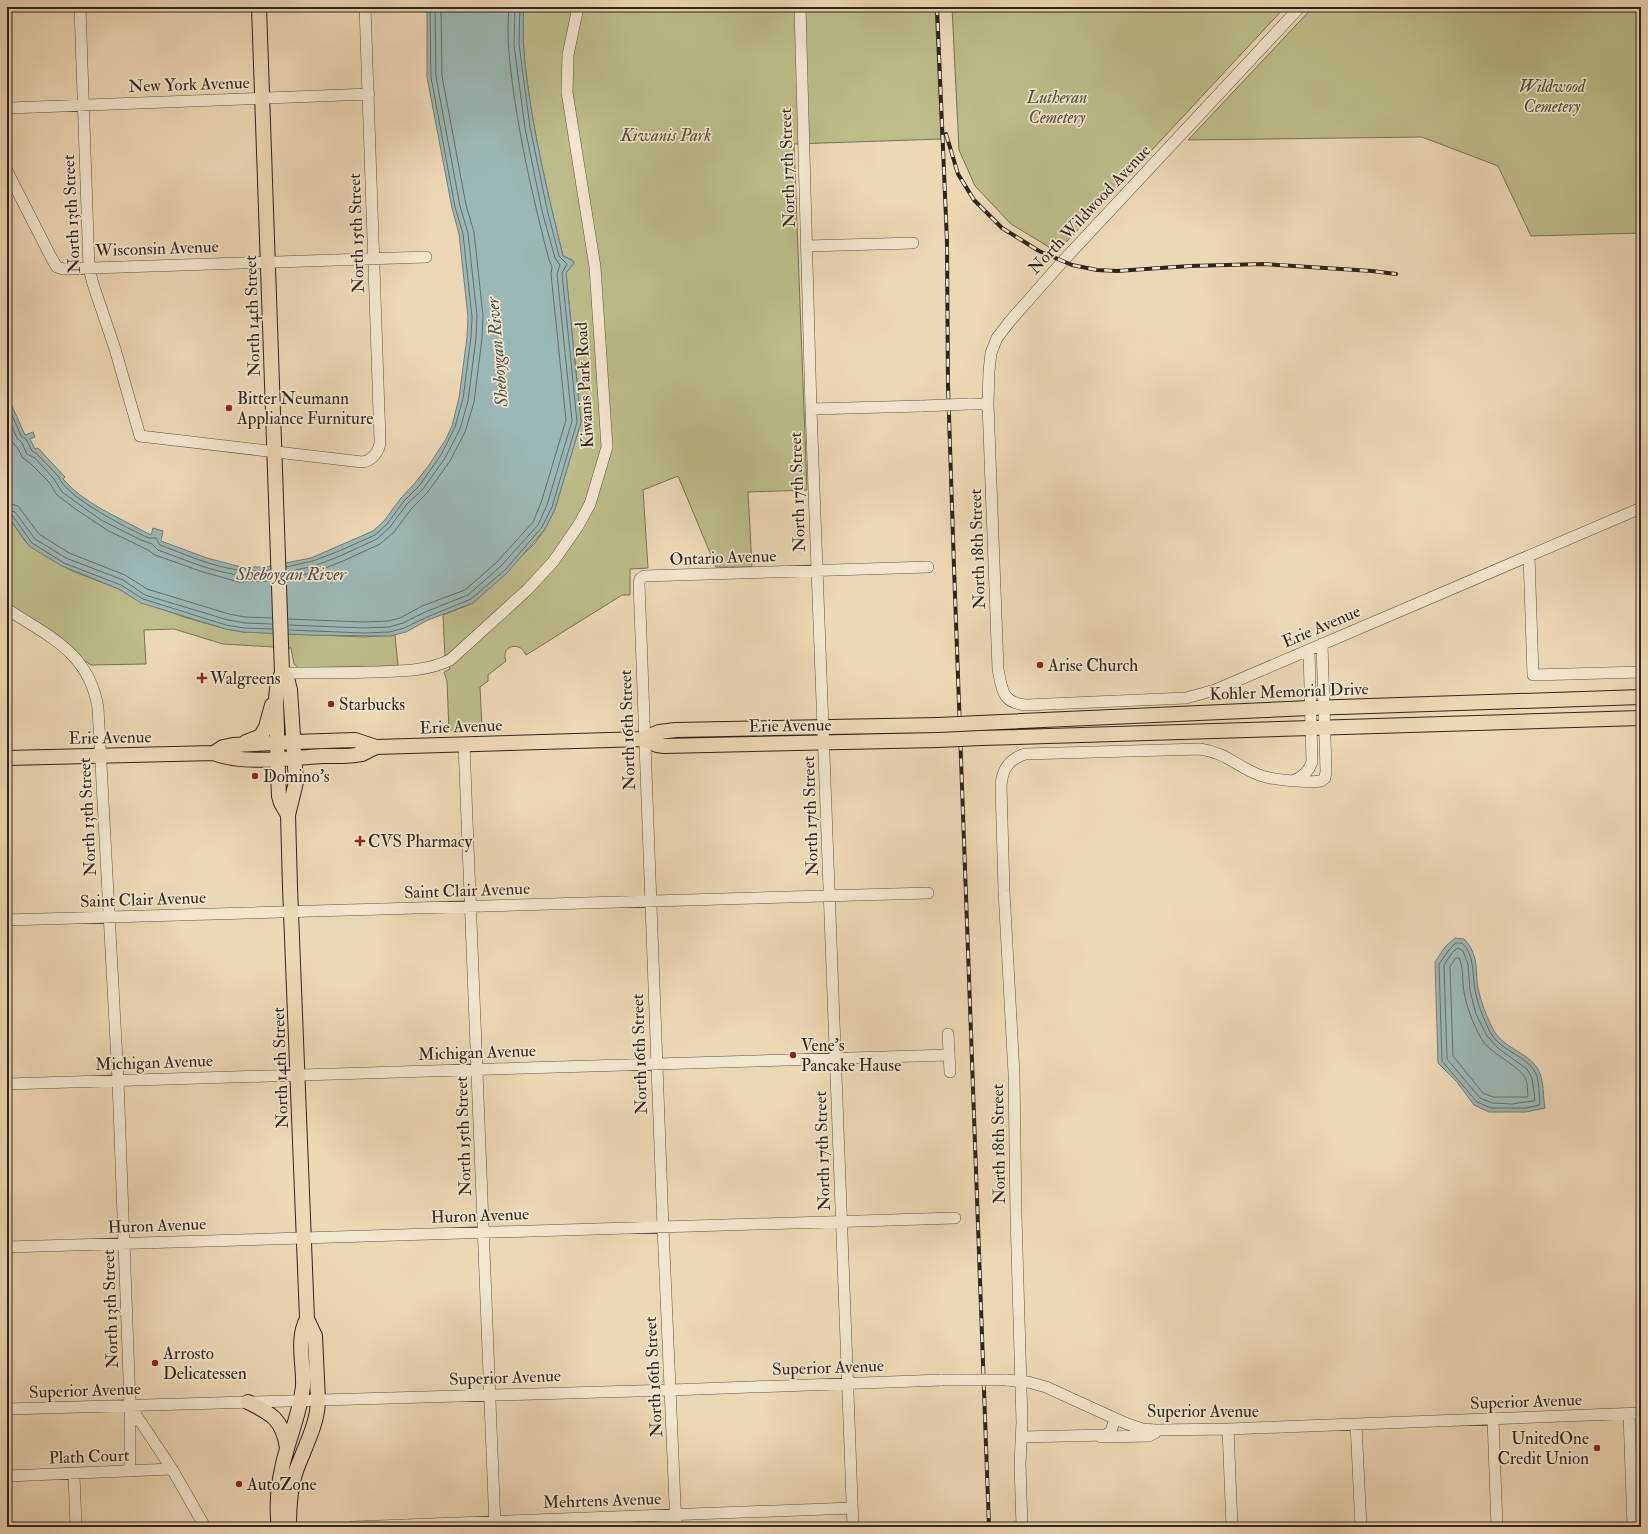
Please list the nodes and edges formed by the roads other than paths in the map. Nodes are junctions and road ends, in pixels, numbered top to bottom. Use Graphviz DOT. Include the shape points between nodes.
graph roads {
  1 [pos="80,7"];
  2 [pos="259,7"];
  3 [pos="365,7"];
  4 [pos="578,7"];
  5 [pos="800,7"];
  6 [pos="1300,7"];
  7 [pos="369,94"];
  8 [pos="262,98"];
  9 [pos="83,105"];
  10 [pos="10,108"];
  11 [pos="7,171"];
  12 [pos="913,243"];
  13 [pos="807,246"];
  14 [pos="426,257"];
  15 [pos="374,258"];
  16 [pos="268,262"];
  17 [pos="89,268"];
  18 [pos="988,404"];
  19 [pos="812,409"];
  20 [pos="274,452"];
  21 [pos="1641,508"];
  22 [pos="1529,556"];
  23 [pos="928,567"];
  24 [pos="817,571"];
  25 [pos="640,579"];
  26 [pos="7,608"];
  27 [pos="1322,644"];
  28 [pos="1309,650"];
  29 [pos="1641,672"];
  30 [pos="282,673"];
  31 [pos="1002,692"];
  32 [pos="1641,697"];
  33 [pos="276,698"];
  34 [pos="1317,708"];
  35 [pos="1641,718"];
  36 [pos="938,725"];
  37 [pos="823,728"];
  38 [pos="1311,728"];
  39 [pos="1325,728"];
  40 [pos="643,738"];
  41 [pos="277,742"];
  42 [pos="294,742"];
  43 [pos="824,742"];
  44 [pos="237,744"];
  45 [pos="464,744"];
  46 [pos="376,747"];
  47 [pos="214,753"];
  48 [pos="102,755"];
  49 [pos="7,758"];
  50 [pos="278,758"];
  51 [pos="295,758"];
  52 [pos="1295,780"];
  53 [pos="288,815"];
  54 [pos="928,893"];
  55 [pos="830,896"];
  56 [pos="650,901"];
  57 [pos="470,907"];
  58 [pos="291,912"];
  59 [pos="109,916"];
  60 [pos="7,920"];
  61 [pos="948,1034"];
  62 [pos="949,1055"];
  63 [pos="835,1059"];
  64 [pos="657,1064"];
  65 [pos="477,1069"];
  66 [pos="950,1072"];
  67 [pos="298,1075"];
  68 [pos="118,1080"];
  69 [pos="7,1084"];
  70 [pos="955,1218"];
  71 [pos="841,1221"];
  72 [pos="663,1226"];
  73 [pos="483,1232"];
  74 [pos="304,1238"];
  75 [pos="124,1243"];
  76 [pos="7,1247"];
  77 [pos="307,1319"];
  78 [pos="1021,1381"];
  79 [pos="847,1384"];
  80 [pos="671,1390"];
  81 [pos="489,1394"];
  82 [pos="301,1400"];
  83 [pos="318,1400"];
  84 [pos="248,1402"];
  85 [pos="130,1405"];
  86 [pos="7,1409"];
  87 [pos="1641,1413"];
  88 [pos="1628,1414"];
  89 [pos="1115,1419"];
  90 [pos="1493,1419"];
  91 [pos="1356,1424"];
  92 [pos="1228,1429"];
  93 [pos="1158,1430"];
  94 [pos="1088,1436"];
  95 [pos="1022,1438"];
  96 [pos="287,1447"];
  97 [pos="172,1469"];
  98 [pos="130,1471"];
  99 [pos="74,1474"];
  100 [pos="7,1476"];
  101 [pos="852,1508"];
  102 [pos="676,1514"];
  103 [pos="494,1524"];
  104 [pos="76,1527"];
  105 [pos="205,1527"];
  106 [pos="279,1527"];
  107 [pos="289,1527"];
  108 [pos="353,1527"];
  109 [pos="676,1527"];
  110 [pos="853,1527"];
  111 [pos="1022,1527"];
  112 [pos="1232,1527"];
  113 [pos="1361,1527"];
  114 [pos="1497,1527"];
  115 [pos="1633,1527"];
  1 -- 9 [label="street, North 13th Street"];
  2 -- 8 [label="main road, North 14th Street"];
  3 -- 7 [label="street, North 15th Street"];
  4 -- 30 [label="street, Kiwanis Park Road" via="568,55 567,92 595,267 607,447 590,504 553,562 528,590 455,656 438,666 381,672"];
  5 -- 13 [label="street, North 17th Street"];
  6 -- 18 [label="street, North Wildwood Avenue" via="1010,321 997,338 992,353 988,370"];
  7 -- 8 [label="street, New York Avenue"];
  7 -- 15 [label="street, North 15th Street"];
  8 -- 9 [label="street, New York Avenue"];
  8 -- 16 [label="main road, North 14th Street"];
  9 -- 10 [label="street, New York Avenue"];
  9 -- 17 [label="street, North 13th Street"];
  11 -- 17 [label="street, Wisconsin Avenue" via="57,267"];
  12 -- 13 [label="street"];
  13 -- 19 [label="street, North 17th Street"];
  14 -- 15 [label="street, Wisconsin Avenue"];
  15 -- 16 [label="street, Wisconsin Avenue"];
  15 -- 20 [label="street, North 15th Street" via="380,443 378,450 374,456 362,462"];
  16 -- 17 [label="street, Wisconsin Avenue"];
  16 -- 20 [label="main road, North 14th Street"];
  17 -- 20 [label="street, North 13th Street" via="140,436"];
  18 -- 19 [label="street, bridge"];
  18 -- 31 [label="street, North 18th Street" via="998,669"];
  19 -- 24 [label="street, North 17th Street"];
  20 -- 30 [label="main road, North 14th Street"];
  21 -- 22 [label="street, Erie Avenue"];
  22 -- 27 [label="street, Erie Avenue"];
  22 -- 29 [label="street" via="1533,676"];
  23 -- 24 [label="street, Ontario Avenue"];
  24 -- 25 [label="street, Ontario Avenue" via="644,576"];
  24 -- 37 [label="street, North 17th Street"];
  25 -- 40 [label="street, North 16th Street" via="638,588"];
  26 -- 48 [label="street, North 13th Street" via="65,647 85,669 91,680 98,708"];
  27 -- 28 [label="street, Erie Avenue"];
  27 -- 34 [label="street"];
  28 -- 31 [label="street, Erie Avenue" via="1215,690 1186,698 1019,705"];
  28 -- 34 [label="street"];
  30 -- 33 [label="main road, North 14th Street"];
  30 -- 42 [label="main road, North 14th Street" via="290,688"];
  32 -- 34 [label="main road, Kohler Memorial Drive"];
  33 -- 41 [label="main road, North 14th Street"];
  33 -- 44 [label="main road" via="261,736"];
  34 -- 36 [label="main road, Kohler Memorial Drive, bridge"];
  34 -- 38 [label="street"];
  34 -- 39 [label="street"];
  35 -- 39 [label="main road"];
  36 -- 37 [label="main road, Erie Avenue"];
  37 -- 40 [label="main road, Erie Avenue" via="668,731"];
  37 -- 43 [label="street, North 17th Street"];
  38 -- 39 [label="main road"];
  38 -- 43 [label="main road, Erie Avenue, bridge"];
  38 -- 52 [label="street" via="1311,765 1305,774"];
  39 -- 52 [label="street" via="1325,778 1318,781"];
  40 -- 43 [label="main road, Erie Avenue" via="664,746"];
  40 -- 45 [label="main road, Erie Avenue"];
  40 -- 56 [label="street, North 16th Street"];
  41 -- 42 [label="main road, Erie Avenue"];
  41 -- 44 [label="main road, Erie Avenue"];
  41 -- 50 [label="main road, North 14th Street"];
  42 -- 46 [label="main road, Erie Avenue" via="355,740"];
  42 -- 51 [label="main road, North 14th Street"];
  43 -- 55 [label="street, North 17th Street"];
  44 -- 47 [label="main road, Erie Avenue"];
  45 -- 46 [label="main road, Erie Avenue"];
  45 -- 57 [label="street, North 15th Street"];
  46 -- 51 [label="main road, Erie Avenue" via="356,755"];
  47 -- 48 [label="main road, Erie Avenue"];
  47 -- 50 [label="main road, Erie Avenue" via="242,759"];
  48 -- 49 [label="main road, Erie Avenue"];
  48 -- 59 [label="street, North 13th Street"];
  50 -- 51 [label="main road, Erie Avenue"];
  50 -- 53 [label="main road, North 14th Street" via="280,799"];
  51 -- 53 [label="main road, North 14th Street" via="296,786"];
  52 -- 78 [label="street, North 18th Street" via="1261,776 1224,755 1200,749 1025,754 1008,763 1003,772 1001,786 1014,1074"];
  53 -- 58 [label="main road, North 14th Street"];
  54 -- 55 [label="street, Saint Clair Avenue"];
  55 -- 56 [label="street, Saint Clair Avenue"];
  55 -- 63 [label="street, North 17th Street"];
  56 -- 57 [label="street, Saint Clair Avenue"];
  56 -- 64 [label="street, North 16th Street"];
  57 -- 58 [label="street, Saint Clair Avenue"];
  57 -- 65 [label="street, North 15th Street"];
  58 -- 59 [label="street, Saint Clair Avenue"];
  58 -- 67 [label="main road, North 14th Street"];
  59 -- 60 [label="street, Saint Clair Avenue"];
  59 -- 68 [label="street, North 13th Street"];
  61 -- 62 [label="street"];
  62 -- 63 [label="street, Michigan Avenue"];
  62 -- 66 [label="street"];
  63 -- 64 [label="street, Michigan Avenue"];
  63 -- 71 [label="street, North 17th Street"];
  64 -- 65 [label="street, Michigan Avenue"];
  64 -- 72 [label="street, North 16th Street"];
  65 -- 67 [label="street, Michigan Avenue"];
  65 -- 73 [label="street, North 15th Street"];
  67 -- 68 [label="street, Michigan Avenue"];
  67 -- 74 [label="main road, North 14th Street"];
  68 -- 69 [label="street, Michigan Avenue"];
  68 -- 75 [label="street, North 13th Street"];
  70 -- 71 [label="street, Huron Avenue"];
  71 -- 72 [label="street, Huron Avenue"];
  71 -- 79 [label="street, North 17th Street"];
  72 -- 73 [label="street, Huron Avenue"];
  72 -- 80 [label="street, North 16th Street"];
  73 -- 74 [label="street, Huron Avenue"];
  73 -- 81 [label="street, North 15th Street"];
  74 -- 75 [label="street, Huron Avenue"];
  74 -- 77 [label="main road, North 14th Street"];
  75 -- 76 [label="street, Huron Avenue"];
  75 -- 85 [label="street, North 13th Street"];
  77 -- 82 [label="main road, North 14th Street" via="301,1343"];
  77 -- 83 [label="main road, North 14th Street" via="315,1336"];
  78 -- 79 [label="street, Superior Avenue, bridge" via="942,1380"];
  78 -- 89 [label="street, Superior Avenue" via="1055,1390"];
  78 -- 95 [label="street, North 18th Street"];
  79 -- 80 [label="street, Superior Avenue"];
  79 -- 101 [label="street, North 17th Street"];
  80 -- 81 [label="street, Superior Avenue"];
  80 -- 102 [label="street, North 16th Street"];
  81 -- 83 [label="street, Superior Avenue"];
  81 -- 103 [label="street, North 15th Street"];
  82 -- 83 [label="street, Superior Avenue"];
  82 -- 84 [label="street, Superior Avenue"];
  82 -- 96 [label="main road, North 14th Street"];
  83 -- 107 [label="main road, North 14th Street" via="318,1409 295,1472"];
  84 -- 85 [label="street, Superior Avenue"];
  84 -- 96 [label="main road" via="276,1418 283,1429"];
  85 -- 86 [label="street, Superior Avenue"];
  85 -- 97 [label="street"];
  85 -- 98 [label="street, North 13th Street"];
  87 -- 88 [label="street, Superior Avenue"];
  88 -- 90 [label="street, Superior Avenue"];
  88 -- 115 [label="street"];
  89 -- 93 [label="street, Superior Avenue" via="1142,1428"];
  89 -- 94 [label="street" via="1110,1433"];
  90 -- 91 [label="street, Superior Avenue"];
  90 -- 114 [label="street"];
  91 -- 92 [label="street, Superior Avenue"];
  91 -- 113 [label="street"];
  92 -- 93 [label="street, Superior Avenue"];
  92 -- 112 [label="street"];
  93 -- 94 [label="street" via="1149,1436"];
  94 -- 95 [label="street"];
  95 -- 111 [label="street, North 18th Street"];
  96 -- 106 [label="main road, North 14th Street" via="278,1498"];
  97 -- 98 [label="street, Plath Court"];
  97 -- 105 [label="street"];
  98 -- 99 [label="street, Plath Court"];
  99 -- 100 [label="street, Plath Court"];
  99 -- 104 [label="street"];
  101 -- 102 [label="street, Mehrtens Avenue"];
  101 -- 110 [label="street, North 17th Street"];
  102 -- 103 [label="street, Mehrtens Avenue"];
  102 -- 109 [label="street, North 16th Street"];
  103 -- 108 [label="street, Mehrtens Avenue"];
}
